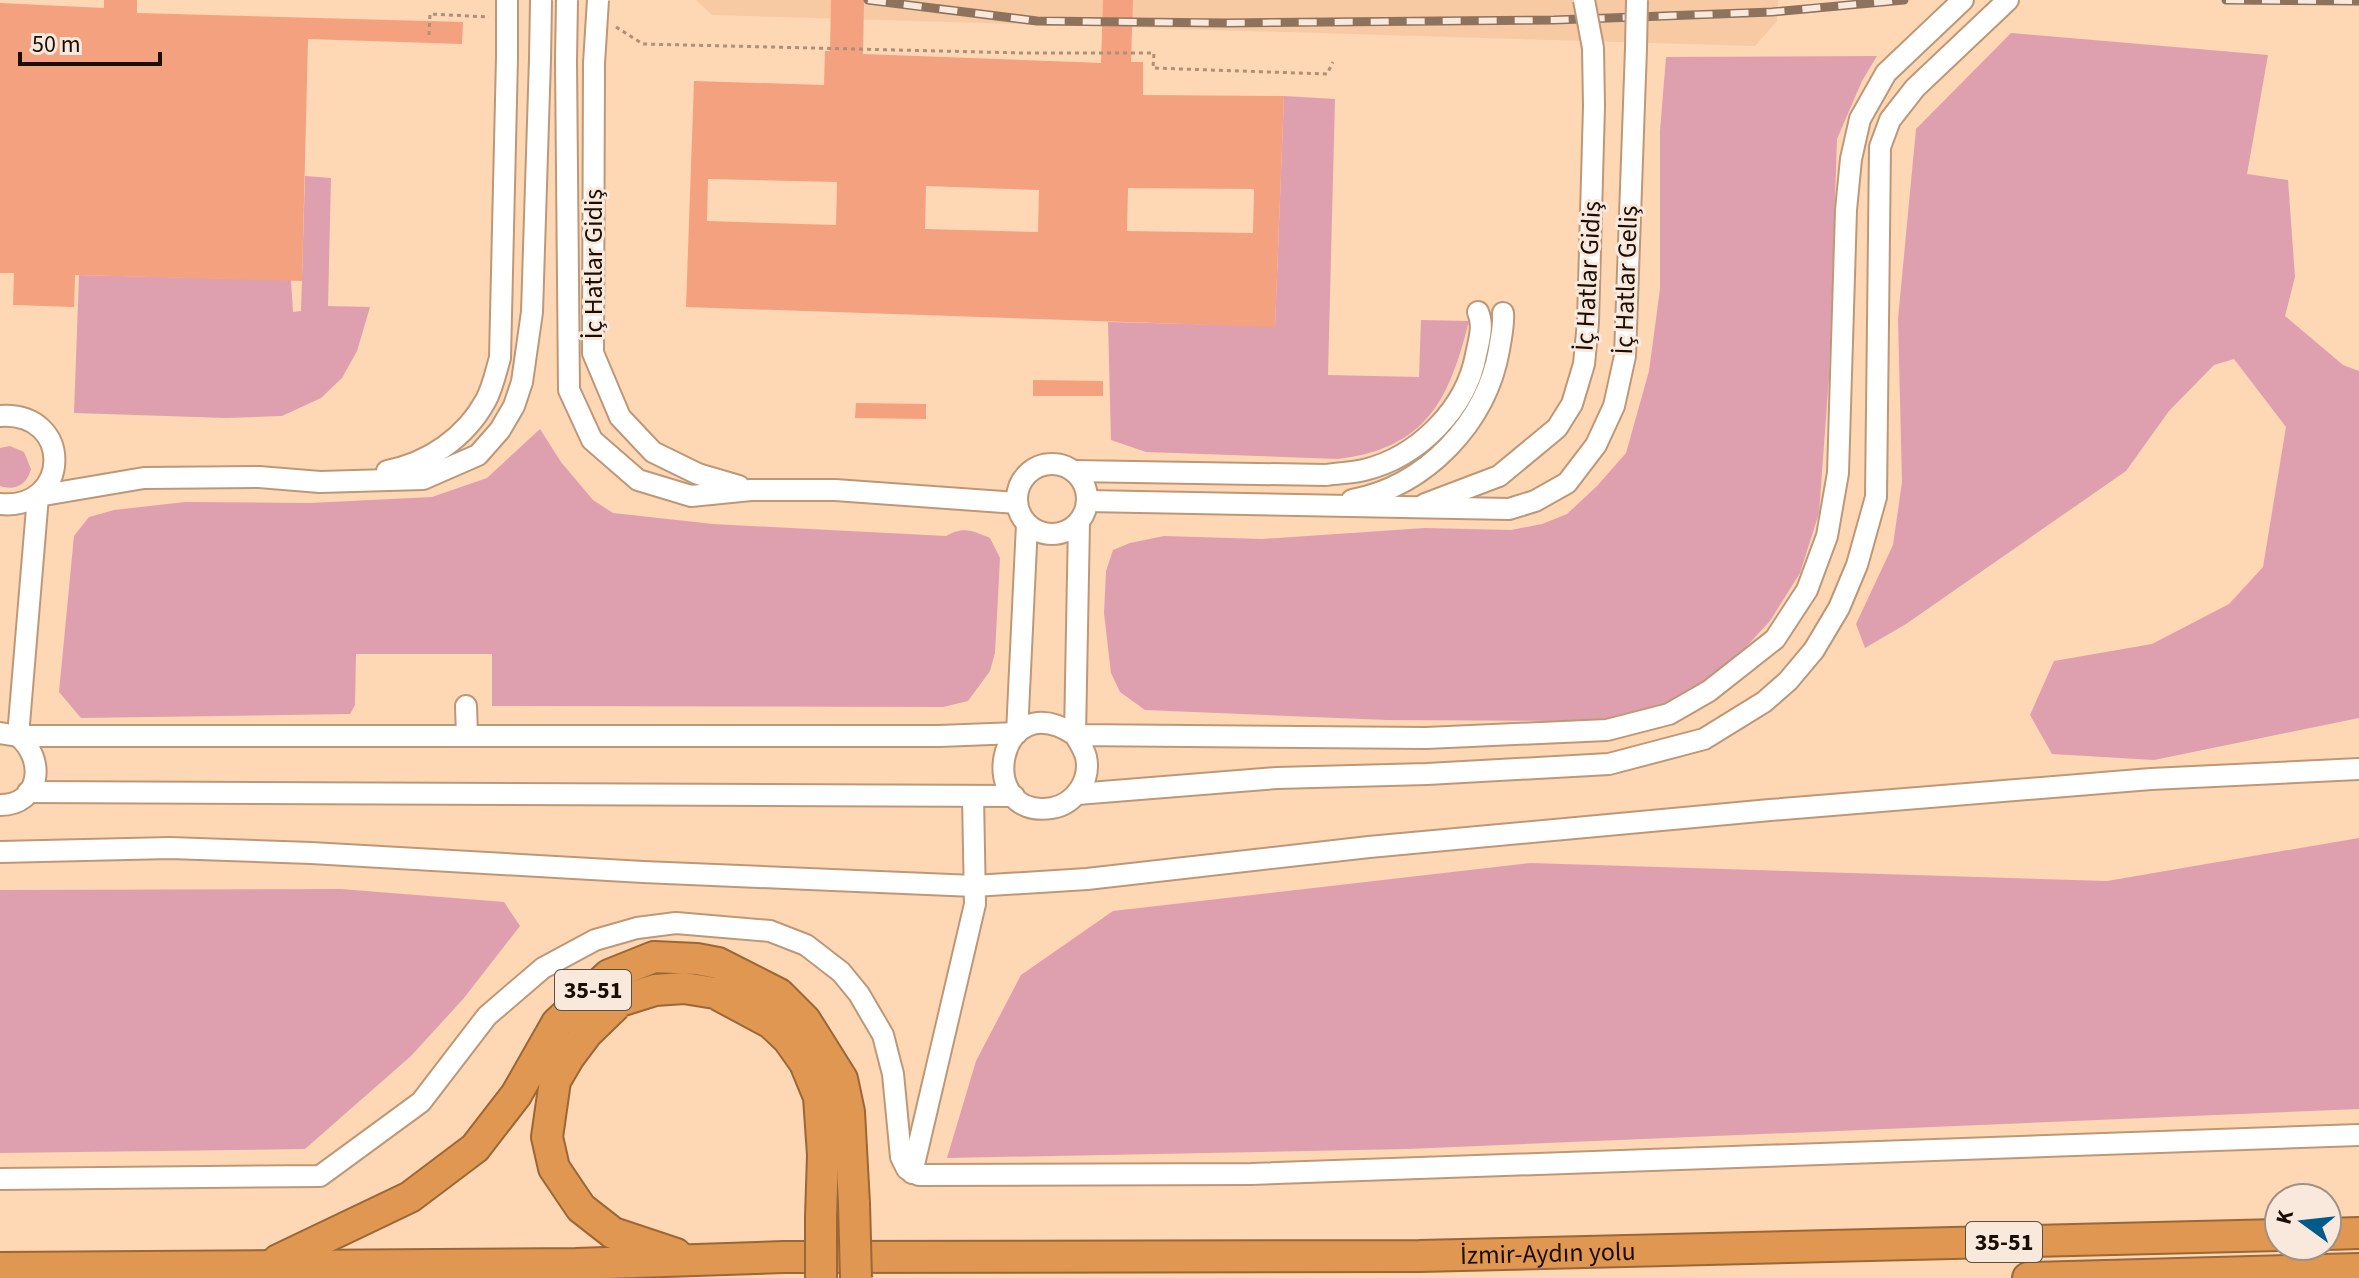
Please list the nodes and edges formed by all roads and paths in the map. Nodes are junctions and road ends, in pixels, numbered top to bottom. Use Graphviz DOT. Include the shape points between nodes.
graph roads {
  1 [pos="507,0"];
  2 [pos="541,0"];
  3 [pos="567,0"];
  4 [pos="598,0"];
  5 [pos="1584,0"];
  6 [pos="1637,0"];
  7 [pos="1963,0"];
  8 [pos="2008,0"];
  9 [pos="490,17"];
  10 [pos="609,23"];
  11 [pos="429,35"];
  12 [pos="1333,62"];
  13 [pos="1478,312"];
  14 [pos="1503,313"];
  15 [pos="0,416"];
  16 [pos="1073,471"];
  17 [pos="320,482"];
  18 [pos="751,490"];
  19 [pos="38,496"];
  20 [pos="1087,501"];
  21 [pos="1017,503"];
  22 [pos="0,504"];
  23 [pos="1321,507"];
  24 [pos="1413,508"];
  25 [pos="1079,522"];
  26 [pos="1027,524"];
  27 [pos="466,706"];
  28 [pos="1017,733"];
  29 [pos="9,734"];
  30 [pos="1075,735"];
  31 [pos="467,736"];
  32 [pos="2359,769"];
  33 [pos="28,792"];
  34 [pos="1077,794"];
  35 [pos="973,796"];
  36 [pos="1014,796"];
  37 [pos="0,805"];
  38 [pos="0,852"];
  39 [pos="974,886"];
  40 [pos="2359,1135"];
  41 [pos="912,1173"];
  42 [pos="0,1179"];
  43 [pos="2263,1235"];
  44 [pos="697,1262"];
  45 [pos="268,1265"];
  46 [pos="0,1268"];
  47 [pos="2359,1269"];
  48 [pos="821,1278"];
  49 [pos="856,1278"];
  50 [pos="2028,1278"];
  1 -- 17 [label="street, bridge" via="500,358 487,398 465,431 439,451 407,467"];
  2 -- 17 [label="street, bridge" via="532,312 514,406 478,455 423,479"];
  3 -- 18 [label="street, bridge" via="569,390 592,440 638,480 691,496"];
  4 -- 18 [label="street, İç Hatlar Gidiş, bridge" via="593,353 620,417 653,452 698,474"];
  5 -- 24 [label="street, İç Hatlar Gidiş, bridge" via="1593,48 1594,106 1588,322 1584,364 1572,404 1557,428 1499,476"];
  6 -- 24 [label="street, İç Hatlar Geliş, bridge" via="1625,356 1614,406 1596,445 1567,483 1535,501 1509,509"];
  7 -- 30 [label="street" via="1886,73 1860,119 1846,210 1838,473 1827,536 1807,590 1775,639 1709,691 1669,714 1607,730 1426,738"];
  8 -- 34 [label="street" via="1915,88 1890,120 1880,147 1876,497 1839,608 1814,650 1764,702 1704,739 1609,764 1277,778"];
  9 -- 11 [label="path" via="430,14"];
  10 -- 12 [label="path" via="643,44 1154,53 1153,68 1327,74"];
  13 -- 16 [label="street" via="1482,321 1474,367 1452,411 1426,438 1391,460 1326,475"];
  14 -- 23 [label="street" via="1488,389 1451,447 1397,485"];
  15 -- 19 [label="street" via="29,419 51,440 54,470"];
  16 -- 20 [label="street" via="1082,479"];
  16 -- 21 [label="street" via="1051,464 1030,472"];
  17 -- 19 [label="street" via="144,478"];
  18 -- 21 [label="street" via="835,490"];
  19 -- 22 [label="street"];
  19 -- 29 [label="street"];
  20 -- 23 [label="street"];
  20 -- 25 [label="street"];
  21 -- 26 [label="street"];
  23 -- 24 [label="street, İç Hatlar Geliş"];
  25 -- 26 [label="street" via="1059,534"];
  25 -- 30 [label="street"];
  26 -- 28 [label="street"];
  27 -- 31 [label="street"];
  28 -- 30 [label="street" via="1043,723"];
  28 -- 31 [label="street"];
  28 -- 36 [label="street" via="1008,744 1002,771"];
  29 -- 31 [label="street"];
  29 -- 33 [label="street" via="33,752 37,770"];
  30 -- 34 [label="street" via="1087,768"];
  32 -- 39 [label="street" via="2151,779 1770,810"];
  33 -- 35 [label="street"];
  33 -- 37 [label="street"];
  34 -- 36 [label="street" via="1053,808 1026,804"];
  35 -- 36 [label="street"];
  35 -- 39 [label="street"];
  38 -- 39 [label="street" via="296,852"];
  39 -- 41 [label="street" via="972,923"];
  40 -- 41 [label="street" via="1251,1174"];
  41 -- 42 [label="street" via="901,1157 893,1074 883,1035 841,972 806,945 770,931 676,923 595,940 543,968 487,1016 421,1102 320,1176"];
  43 -- 44 [label="highway, İzmir-Aydın yolu / 35-51" via="1419,1256 784,1257"];
  44 -- 45 [label="highway, İzmir-Aydın yolu / 35-51"];
  44 -- 48 [label="highway, bridge" via="613,1233 581,1208 554,1168 547,1137 555,1081 569,1057 620,1001 655,990 715,993 771,1023 805,1063 819,1097"];
  45 -- 46 [label="highway, İzmir-Aydın yolu / 35-51"];
  45 -- 49 [label="highway, 35-51, bridge" via="410,1197 475,1148 516,1095 557,1023 609,975 654,957 718,963 779,994 805,1020 842,1079 849,1112"];
  47 -- 50 [label="highway, 35-51"];
}
